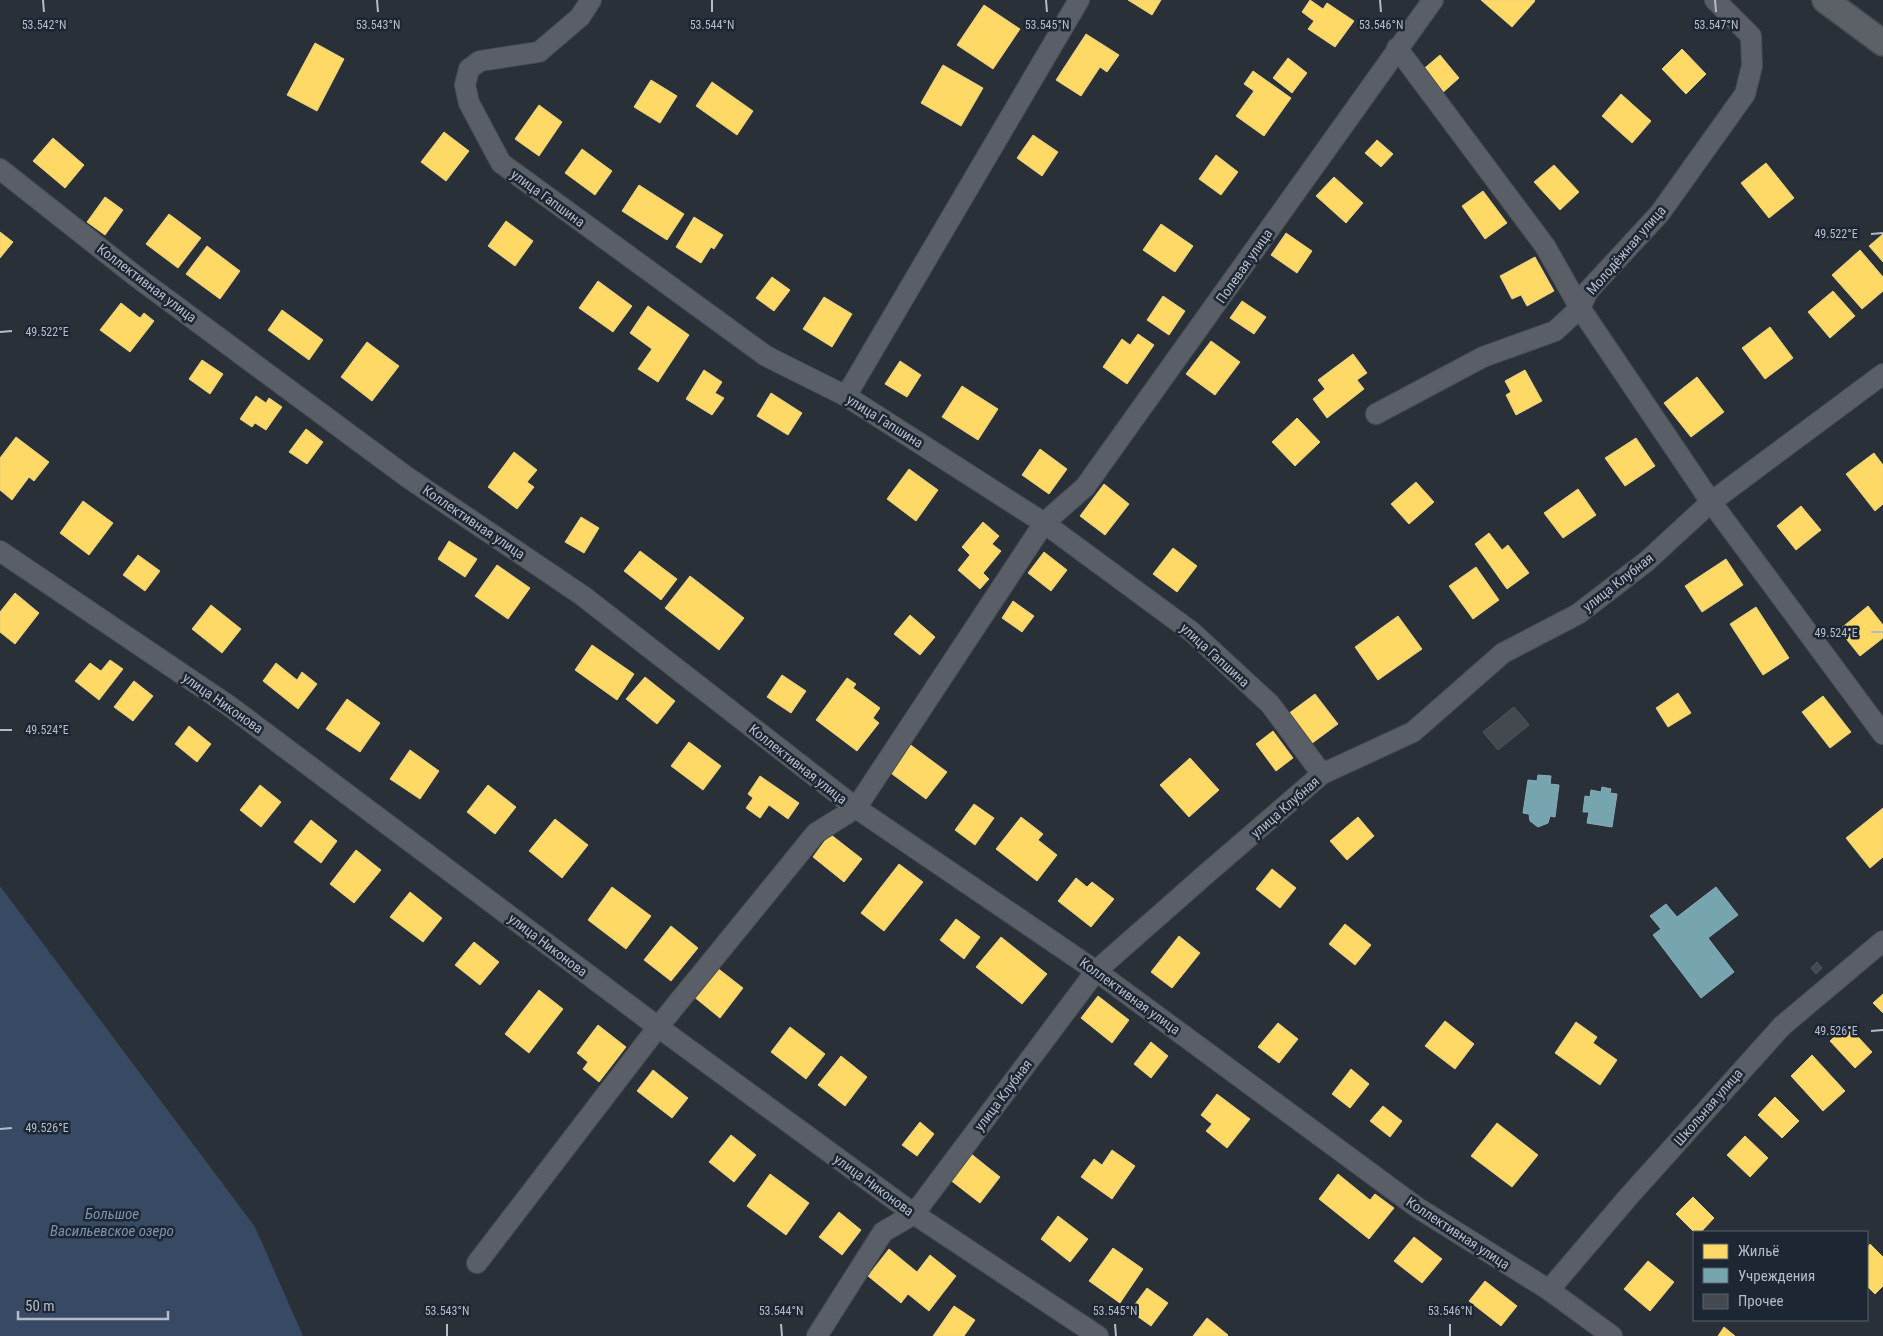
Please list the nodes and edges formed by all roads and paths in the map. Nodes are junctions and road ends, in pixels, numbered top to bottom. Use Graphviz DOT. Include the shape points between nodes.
graph roads {
  1 [pos="591,0"];
  2 [pos="1079,0"];
  3 [pos="1433,0"];
  4 [pos="1714,0"];
  5 [pos="1825,0"];
  6 [pos="1883,43"];
  7 [pos="1397,48"];
  8 [pos="0,170"];
  9 [pos="1580,308"];
  10 [pos="1883,374"];
  11 [pos="846,396"];
  12 [pos="1376,414"];
  13 [pos="1711,502"];
  14 [pos="1044,523"];
  15 [pos="0,551"];
  16 [pos="1883,734"];
  17 [pos="1322,774"];
  18 [pos="856,808"];
  19 [pos="1883,941"];
  20 [pos="1096,971"];
  21 [pos="658,1027"];
  22 [pos="914,1214"];
  23 [pos="477,1264"];
  24 [pos="1549,1290"];
  25 [pos="817,1336"];
  26 [pos="1098,1336"];
  27 [pos="1612,1336"];
  1 -- 11 [label="street, улица Гапшина" via="580,17 539,52 480,61 469,69 465,84 469,103 501,164 766,356"];
  2 -- 11 [label="street"];
  3 -- 7 [label="street, Полевая улица"];
  4 -- 9 [label="street, Молодёжная улица" via="1752,36 1752,66 1745,94 1660,213 1588,291"];
  5 -- 6 [label="main road"];
  7 -- 9 [label="street" via="1545,246"];
  7 -- 14 [label="street, Полевая улица" via="1085,487"];
  8 -- 18 [label="street, Коллективная улица" via="138,278 407,477 583,596"];
  9 -- 12 [label="street, Молодёжная улица" via="1555,331 1483,356"];
  9 -- 13 [label="street"];
  10 -- 13 [label="street, улица Клубная"];
  11 -- 14 [label="street, улица Гапшина"];
  13 -- 16 [label="street"];
  13 -- 17 [label="street, улица Клубная" via="1647,561 1578,614 1503,653 1412,732"];
  14 -- 17 [label="street, улица Гапшина" via="1192,632 1270,704"];
  14 -- 18 [label="street, Полевая улица"];
  15 -- 21 [label="street, улица Никонова" via="228,705"];
  17 -- 20 [label="street, улица Клубная"];
  18 -- 20 [label="street, Коллективная улица"];
  18 -- 21 [label="street" via="816,833"];
  19 -- 24 [label="street, Школьная улица" via="1776,1032"];
  20 -- 22 [label="street, улица Клубная"];
  20 -- 24 [label="street, Коллективная улица" via="1418,1208"];
  21 -- 22 [label="street, улица Никонова"];
  21 -- 23 [label="street"];
  22 -- 25 [label="street, улица Клубная" via="883,1232"];
  22 -- 26 [label="street, улица Никонова"];
  24 -- 27 [label="street, Коллективная улица"];
}
